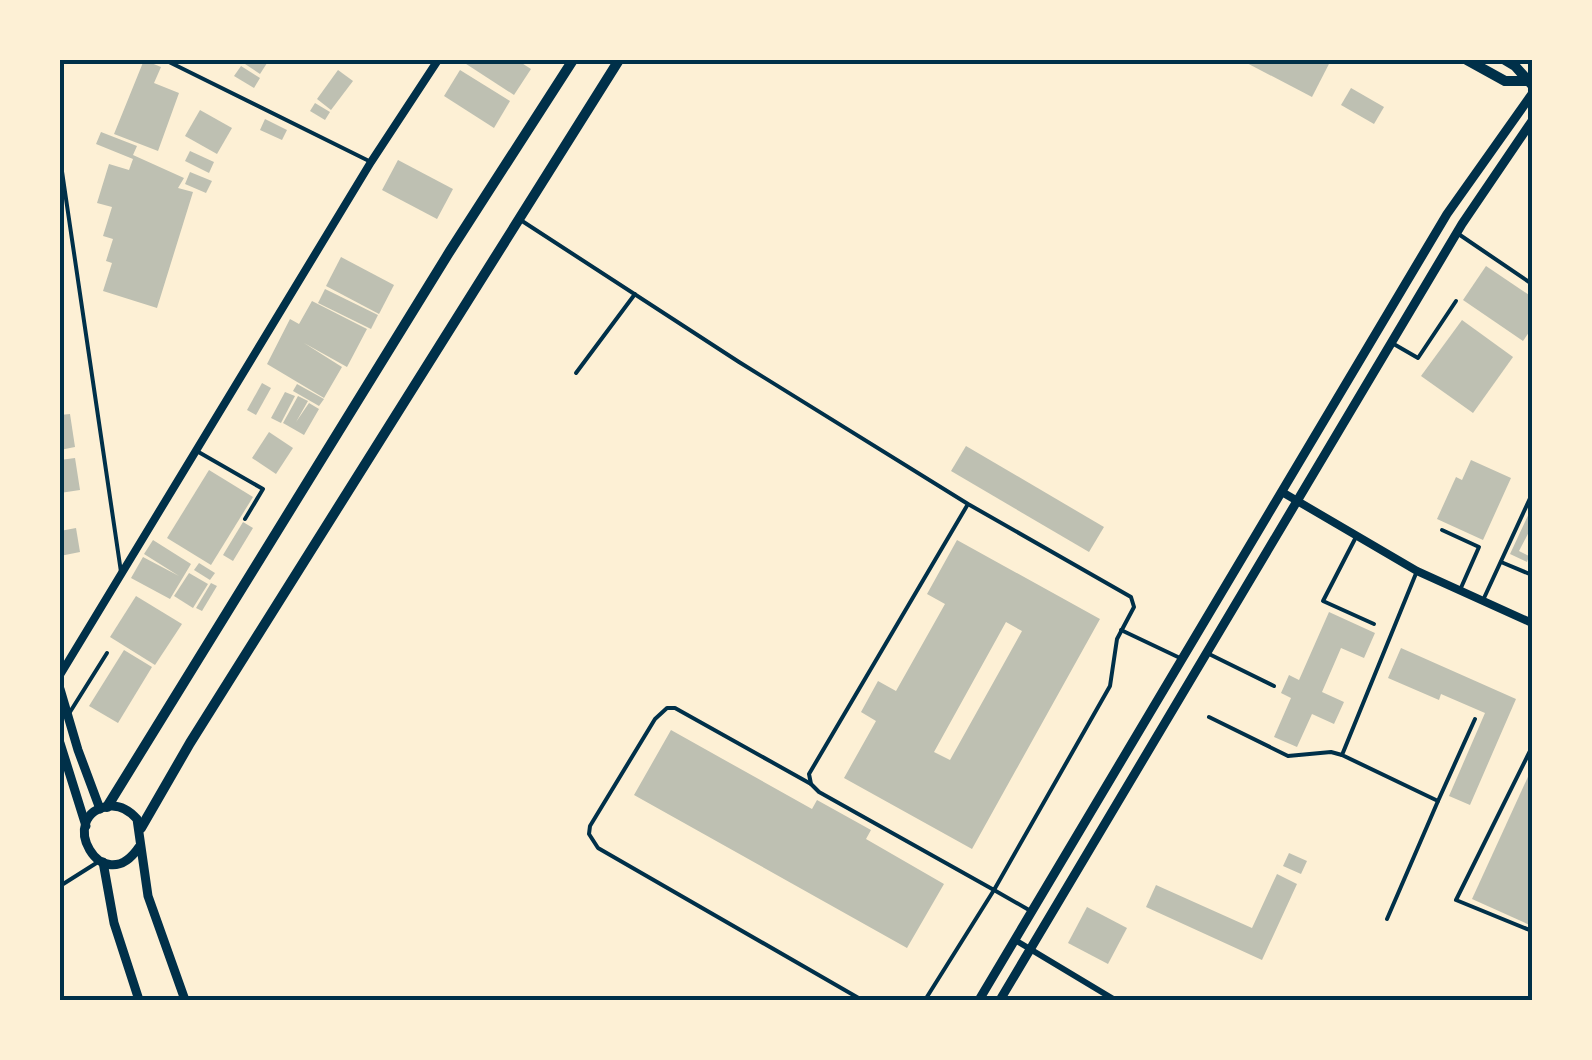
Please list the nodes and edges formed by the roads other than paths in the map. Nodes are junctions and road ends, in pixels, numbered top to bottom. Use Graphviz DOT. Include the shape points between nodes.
graph roads {
  1 [pos="164,60"];
  2 [pos="438,60"];
  3 [pos="573,60"];
  4 [pos="619,60"];
  5 [pos="1468,60"];
  6 [pos="1504,60"];
  7 [pos="1529,83"];
  8 [pos="1532,94"];
  9 [pos="1532,121"];
  10 [pos="60,158"];
  11 [pos="371,162"];
  12 [pos="520,219"];
  13 [pos="1458,233"];
  14 [pos="1532,284"];
  15 [pos="635,294"];
  16 [pos="1456,301"];
  17 [pos="1392,343"];
  18 [pos="576,373"];
  19 [pos="196,450"];
  20 [pos="1282,492"];
  21 [pos="1532,494"];
  22 [pos="1297,502"];
  23 [pos="968,504"];
  24 [pos="245,519"];
  25 [pos="1442,530"];
  26 [pos="1356,537"];
  27 [pos="1500,562"];
  28 [pos="1418,571"];
  29 [pos="121,572"];
  30 [pos="1532,575"];
  31 [pos="1460,590"];
  32 [pos="1483,601"];
  33 [pos="1532,623"];
  34 [pos="1374,624"];
  35 [pos="1121,630"];
  36 [pos="1201,631"];
  37 [pos="1214,640"];
  38 [pos="107,653"];
  39 [pos="1206,653"];
  40 [pos="1184,660"];
  41 [pos="60,675"];
  42 [pos="1274,686"];
  43 [pos="60,689"];
  44 [pos="68,716"];
  45 [pos="1209,717"];
  46 [pos="1475,719"];
  47 [pos="60,742"];
  48 [pos="1532,746"];
  49 [pos="1342,754"];
  50 [pos="811,784"];
  51 [pos="1438,801"];
  52 [pos="103,808"];
  53 [pos="86,826"];
  54 [pos="141,828"];
  55 [pos="140,846"];
  56 [pos="101,861"];
  57 [pos="60,886"];
  58 [pos="994,890"];
  59 [pos="1032,912"];
  60 [pos="1387,919"];
  61 [pos="1532,931"];
  62 [pos="1015,940"];
  63 [pos="1031,949"];
  64 [pos="139,1000"];
  65 [pos="185,1000"];
  66 [pos="862,1000"];
  67 [pos="925,1000"];
  68 [pos="979,1000"];
  69 [pos="1000,1000"];
  70 [pos="1115,1000"];
  1 -- 11 [label="lane"];
  2 -- 11 [label="street"];
  3 -- 52 [label="main road"];
  4 -- 12 [label="main road"];
  5 -- 7 [label="main road" via="1506,81"];
  6 -- 7 [label="main road"];
  8 -- 20 [label="main road" via="1448,214"];
  9 -- 13 [label="main road"];
  10 -- 29 [label="lane"];
  11 -- 19 [label="street"];
  12 -- 15 [label="lane"];
  12 -- 54 [label="main road"];
  13 -- 14 [label="lane"];
  13 -- 17 [label="main road"];
  15 -- 18 [label="lane"];
  15 -- 23 [label="lane"];
  16 -- 17 [label="lane" via="1418,358"];
  17 -- 22 [label="main road"];
  19 -- 24 [label="lane" via="263,488"];
  19 -- 29 [label="street"];
  20 -- 22 [label="street"];
  20 -- 36 [label="main road"];
  21 -- 27 [label="lane"];
  22 -- 26 [label="street"];
  22 -- 37 [label="main road"];
  23 -- 35 [label="lane" via="1131,597 1134,607"];
  23 -- 50 [label="lane" via="816,760"];
  25 -- 31 [label="lane" via="1479,548"];
  26 -- 28 [label="street"];
  26 -- 34 [label="lane" via="1323,601"];
  27 -- 30 [label="lane"];
  27 -- 32 [label="lane"];
  28 -- 31 [label="street"];
  28 -- 49 [label="lane"];
  29 -- 41 [label="street"];
  31 -- 32 [label="street"];
  32 -- 33 [label="street"];
  35 -- 40 [label="lane"];
  35 -- 58 [label="lane" via="1110,686"];
  36 -- 37 [label="main road"];
  36 -- 40 [label="main road"];
  37 -- 39 [label="main road"];
  38 -- 44 [label="lane"];
  39 -- 42 [label="lane"];
  39 -- 63 [label="main road"];
  40 -- 59 [label="main road"];
  43 -- 44 [label="main road"];
  44 -- 52 [label="main road"];
  45 -- 49 [label="lane" via="1288,756"];
  46 -- 51 [label="lane"];
  47 -- 53 [label="main road"];
  48 -- 61 [label="lane" via="1456,900"];
  49 -- 51 [label="lane"];
  50 -- 58 [label="lane"];
  50 -- 66 [label="lane" via="667,708 589,834 598,848"];
  51 -- 60 [label="lane"];
  52 -- 53 [label="main road"];
  52 -- 54 [label="main road" via="131,812"];
  53 -- 56 [label="main road" via="86,847"];
  54 -- 55 [label="main road"];
  55 -- 56 [label="main road" via="118,864"];
  55 -- 65 [label="main road" via="148,896"];
  56 -- 57 [label="lane"];
  56 -- 64 [label="main road"];
  58 -- 59 [label="lane"];
  58 -- 67 [label="lane"];
  59 -- 62 [label="main road"];
  62 -- 63 [label="street"];
  62 -- 68 [label="main road"];
  63 -- 69 [label="main road"];
  63 -- 70 [label="street"];
}
